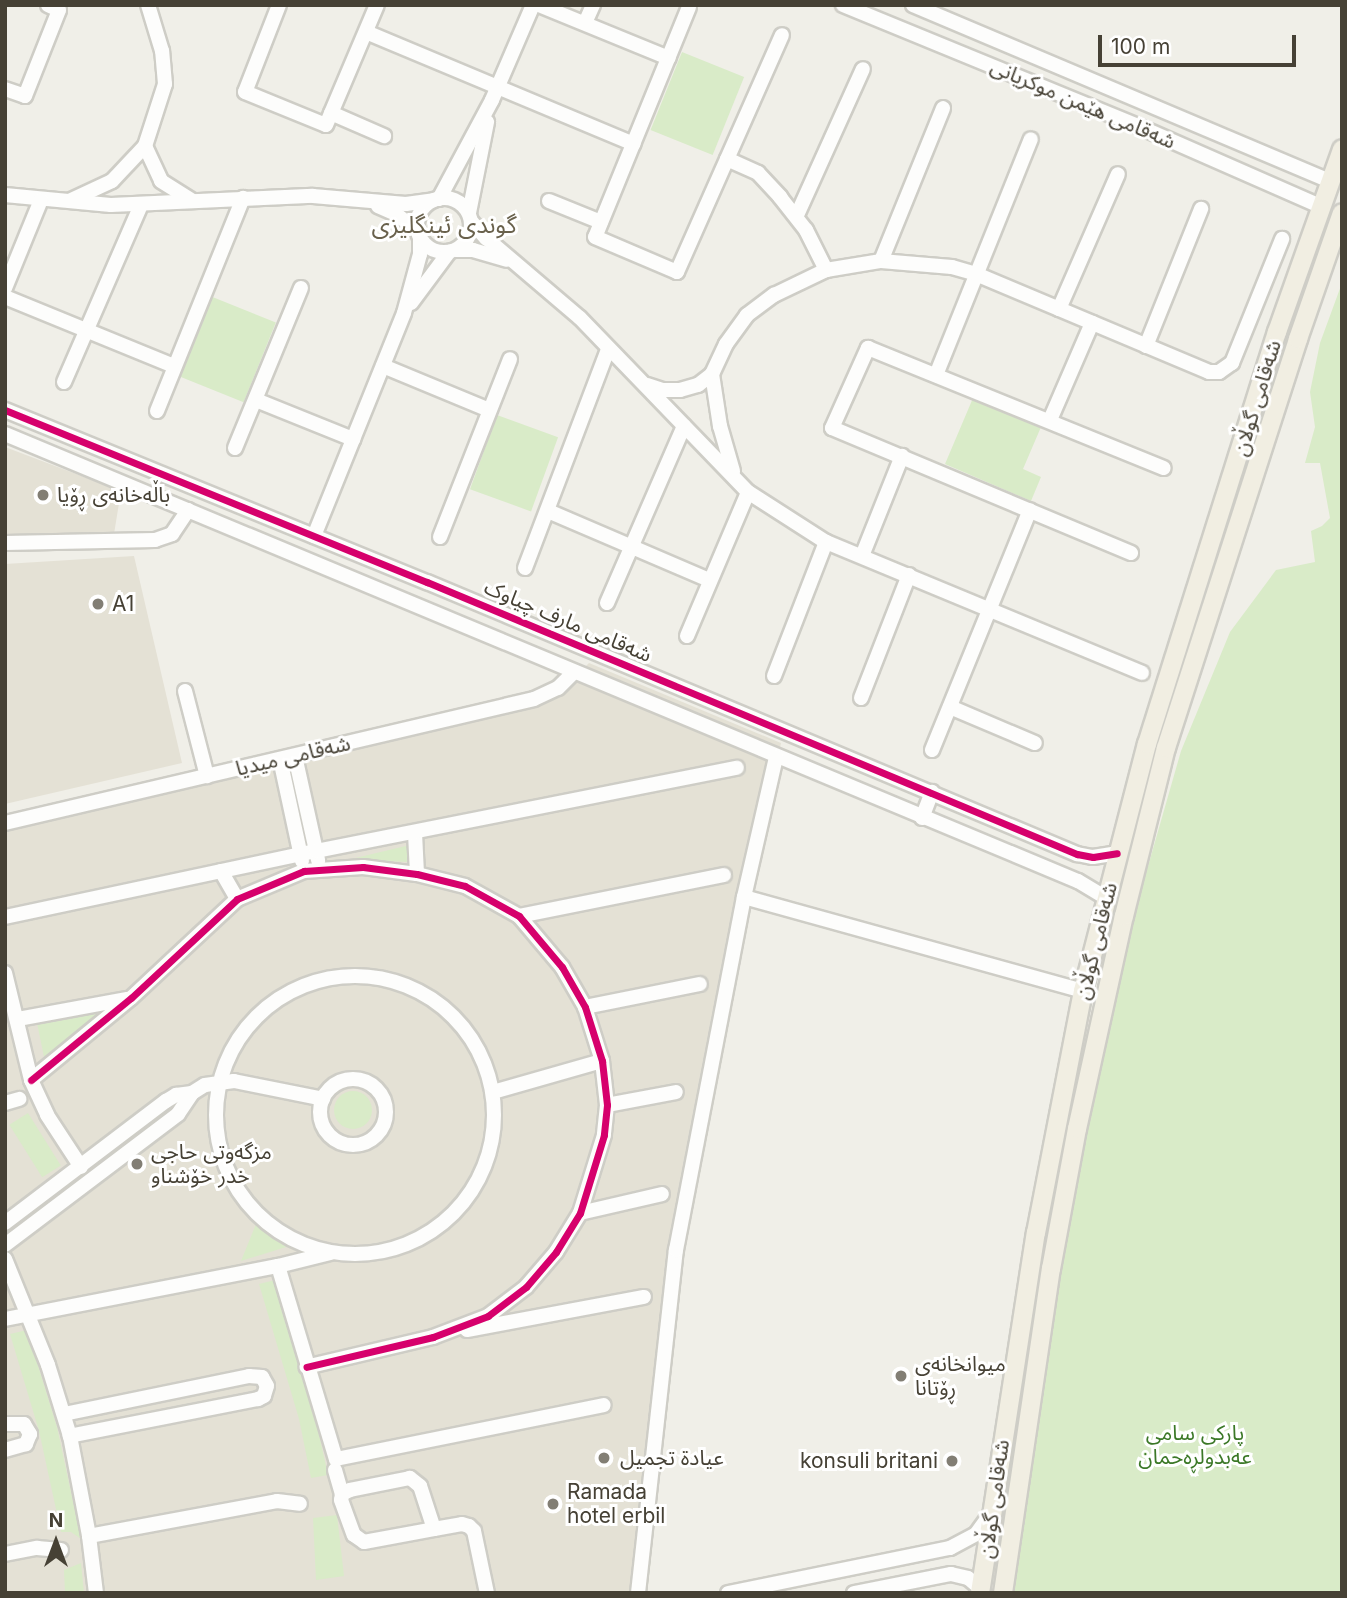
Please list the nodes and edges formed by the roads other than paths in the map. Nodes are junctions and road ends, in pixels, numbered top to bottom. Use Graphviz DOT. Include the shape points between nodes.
graph roads {
  1 [pos="48,5"];
  2 [pos="148,5"];
  3 [pos="279,5"];
  4 [pos="377,5"];
  5 [pos="533,5"];
  6 [pos="539,5"];
  7 [pos="593,5"];
  8 [pos="843,5"];
  9 [pos="913,5"];
  10 [pos="689,7"];
  11 [pos="585,23"];
  12 [pos="366,32"];
  13 [pos="782,35"];
  14 [pos="669,58"];
  15 [pos="863,69"];
  16 [pos="5,89"];
  17 [pos="495,93"];
  18 [pos="1124,93"];
  19 [pos="943,108"];
  20 [pos="331,113"];
  21 [pos="1113,116"];
  22 [pos="384,136"];
  23 [pos="1031,139"];
  24 [pos="634,144"];
  25 [pos="145,146"];
  26 [pos="1342,149"];
  27 [pos="727,159"];
  28 [pos="1118,174"];
  29 [pos="1331,182"];
  30 [pos="5,195"];
  31 [pos="243,198"];
  32 [pos="360,199"];
  33 [pos="41,200"];
  34 [pos="436,200"];
  35 [pos="194,201"];
  36 [pos="549,201"];
  37 [pos="66,202"];
  38 [pos="141,205"];
  39 [pos="1322,206"];
  40 [pos="1201,209"];
  41 [pos="1342,213"];
  42 [pos="797,215"];
  43 [pos="470,217"];
  44 [pos="601,222"];
  45 [pos="419,234"];
  46 [pos="1282,239"];
  47 [pos="452,251"];
  48 [pos="881,261"];
  49 [pos="515,263"];
  50 [pos="826,270"];
  51 [pos="976,274"];
  52 [pos="5,288"];
  53 [pos="301,288"];
  54 [pos="5,296"];
  55 [pos="1059,309"];
  56 [pos="404,313"];
  57 [pos="1092,323"];
  58 [pos="87,329"];
  59 [pos="1146,346"];
  60 [pos="608,348"];
  61 [pos="510,359"];
  62 [pos="174,366"];
  63 [pos="383,366"];
  64 [pos="712,374"];
  65 [pos="936,374"];
  66 [pos="64,382"];
  67 [pos="645,384"];
  68 [pos="256,400"];
  69 [pos="5,410"];
  70 [pos="489,410"];
  71 [pos="157,411"];
  72 [pos="1051,420"];
  73 [pos="684,426"];
  74 [pos="5,433"];
  75 [pos="354,439"];
  76 [pos="235,448"];
  77 [pos="902,456"];
  78 [pos="1164,468"];
  79 [pos="734,476"];
  80 [pos="748,492"];
  81 [pos="188,510"];
  82 [pos="1030,510"];
  83 [pos="548,511"];
  84 [pos="314,536"];
  85 [pos="440,537"];
  86 [pos="827,542"];
  87 [pos="5,543"];
  88 [pos="631,545"];
  89 [pos="1131,553"];
  90 [pos="862,556"];
  91 [pos="525,568"];
  92 [pos="909,575"];
  93 [pos="709,580"];
  94 [pos="427,582"];
  95 [pos="607,603"];
  96 [pos="416,607"];
  97 [pos="991,608"];
  98 [pos="687,636"];
  99 [pos="574,672"];
  100 [pos="1142,673"];
  101 [pos="774,676"];
  102 [pos="184,691"];
  103 [pos="861,698"];
  104 [pos="950,707"];
  105 [pos="1035,743"];
  106 [pos="932,750"];
  107 [pos="288,757"];
  108 [pos="776,757"];
  109 [pos="737,768"];
  110 [pos="207,776"];
  111 [pos="932,792"];
  112 [pos="922,818"];
  113 [pos="5,823"];
  114 [pos="415,834"];
  115 [pos="316,850"];
  116 [pos="1117,853"];
  117 [pos="300,854"];
  118 [pos="320,868"];
  119 [pos="221,871"];
  120 [pos="304,871"];
  121 [pos="417,874"];
  122 [pos="724,875"];
  123 [pos="744,897"];
  124 [pos="237,898"];
  125 [pos="1106,898"];
  126 [pos="519,916"];
  127 [pos="5,917"];
  128 [pos="5,973"];
  129 [pos="700,984"];
  130 [pos="1083,990"];
  131 [pos="131,998"];
  132 [pos="585,1007"];
  133 [pos="18,1019"];
  134 [pos="602,1061"];
  135 [pos="31,1080"];
  136 [pos="219,1080"];
  137 [pos="492,1092"];
  138 [pos="676,1092"];
  139 [pos="192,1093"];
  140 [pos="323,1099"];
  141 [pos="607,1105"];
  142 [pos="81,1167"];
  143 [pos="662,1194"];
  144 [pos="580,1213"];
  145 [pos="5,1223"];
  146 [pos="5,1245"];
  147 [pos="334,1252"];
  148 [pos="5,1259"];
  149 [pos="278,1266"];
  150 [pos="644,1297"];
  151 [pos="29,1314"];
  152 [pos="5,1320"];
  153 [pos="433,1337"];
  154 [pos="306,1367"];
  155 [pos="604,1405"];
  156 [pos="64,1414"];
  157 [pos="5,1424"];
  158 [pos="70,1436"];
  159 [pos="5,1450"];
  160 [pos="335,1470"];
  161 [pos="342,1494"];
  162 [pos="300,1504"];
  163 [pos="992,1510"];
  164 [pos="435,1529"];
  165 [pos="89,1536"];
  166 [pos="61,1550"];
  167 [pos="929,1553"];
  168 [pos="5,1554"];
  169 [pos="934,1577"];
  170 [pos="981,1591"];
  171 [pos="96,1593"];
  172 [pos="487,1593"];
  173 [pos="638,1593"];
  174 [pos="727,1593"];
  175 [pos="854,1593"];
  176 [pos="1003,1593"];
  1 -- 16 [label="street" via="59,10 25,96"];
  2 -- 25 [label="street" via="162,51 165,84"];
  3 -- 20 [label="street" via="246,92 326,125"];
  4 -- 12 [label="street"];
  5 -- 17 [label="street"];
  6 -- 11 [label="street"];
  7 -- 11 [label="street"];
  8 -- 21 [label="street, شەقامی هێمن موکریانی"];
  9 -- 18 [label="street, شەقامی هێمن موکریانی"];
  10 -- 14 [label="street"];
  11 -- 14 [label="street"];
  12 -- 17 [label="street"];
  12 -- 20 [label="street"];
  13 -- 27 [label="street"];
  14 -- 24 [label="street"];
  15 -- 42 [label="street"];
  17 -- 24 [label="street"];
  17 -- 34 [label="street"];
  17 -- 43 [label="street"];
  18 -- 21 [label="street"];
  18 -- 29 [label="street, شەقامی هێمن موکریانی"];
  19 -- 48 [label="street"];
  20 -- 22 [label="street"];
  21 -- 39 [label="street, شەقامی هێمن موکریانی"];
  23 -- 51 [label="street"];
  24 -- 44 [label="street"];
  25 -- 35 [label="street" via="161,181"];
  25 -- 37 [label="street" via="112,181"];
  26 -- 29 [label="main road, شەقامی گوڵان"];
  27 -- 42 [label="street" via="758,173"];
  27 -- 44 [label="street" via="677,272 595,237"];
  28 -- 55 [label="street"];
  29 -- 39 [label="main road, شەقامی گوڵان"];
  30 -- 33 [label="street"];
  31 -- 32 [label="street"];
  31 -- 35 [label="street"];
  31 -- 62 [label="street"];
  32 -- 34 [label="street" via="406,204"];
  32 -- 45 [label="street" via="396,214"];
  33 -- 37 [label="street"];
  33 -- 52 [label="street"];
  34 -- 43 [label="street" via="457,201"];
  34 -- 45 [label="street" via="420,213"];
  35 -- 38 [label="street"];
  36 -- 44 [label="street"];
  37 -- 38 [label="street"];
  38 -- 58 [label="street"];
  39 -- 116 [label="main road, شەقامی گوڵان" via="1277,332"];
  40 -- 59 [label="street"];
  41 -- 176 [label="main road, شەقامی گوڵان" via="1166,748 1124,916 1051,1269"];
  42 -- 50 [label="street"];
  43 -- 47 [label="street" via="470,235"];
  43 -- 49 [label="street"];
  45 -- 47 [label="street" via="429,248"];
  45 -- 56 [label="street" via="420,254"];
  46 -- 59 [label="street" via="1229,367 1209,372"];
  47 -- 49 [label="street" via="473,250"];
  47 -- 56 [label="street"];
  48 -- 50 [label="street"];
  48 -- 51 [label="street" via="952,267"];
  49 -- 60 [label="street"];
  50 -- 64 [label="street" via="747,314"];
  51 -- 55 [label="street"];
  51 -- 65 [label="street"];
  53 -- 68 [label="street"];
  54 -- 58 [label="street"];
  55 -- 57 [label="street"];
  56 -- 63 [label="street"];
  57 -- 59 [label="street"];
  57 -- 72 [label="street"];
  58 -- 62 [label="street"];
  58 -- 66 [label="street"];
  60 -- 67 [label="street"];
  60 -- 83 [label="street"];
  61 -- 70 [label="street"];
  62 -- 71 [label="street"];
  63 -- 70 [label="street"];
  63 -- 75 [label="street"];
  64 -- 67 [label="street" via="698,385 680,390"];
  64 -- 79 [label="street"];
  65 -- 72 [label="street"];
  65 -- 77 [label="street" via="868,348 832,428"];
  67 -- 73 [label="street"];
  68 -- 75 [label="street"];
  68 -- 76 [label="street"];
  69 -- 84 [label="street, شەقامی مارف چیاوک"];
  70 -- 85 [label="street"];
  72 -- 78 [label="street"];
  73 -- 79 [label="street"];
  73 -- 88 [label="street"];
  74 -- 81 [label="street"];
  75 -- 84 [label="street"];
  77 -- 82 [label="street"];
  77 -- 90 [label="street"];
  79 -- 80 [label="street"];
  80 -- 86 [label="street"];
  80 -- 93 [label="street"];
  81 -- 87 [label="street" via="172,534 155,540"];
  81 -- 96 [label="street"];
  82 -- 89 [label="street"];
  82 -- 97 [label="street"];
  83 -- 88 [label="street"];
  83 -- 91 [label="street"];
  84 -- 94 [label="street, شەقامی مارف چیاوک"];
  86 -- 90 [label="street"];
  86 -- 101 [label="street"];
  88 -- 93 [label="street"];
  88 -- 95 [label="street"];
  90 -- 92 [label="street"];
  92 -- 97 [label="street"];
  92 -- 103 [label="street"];
  93 -- 98 [label="street"];
  94 -- 96 [label="street"];
  94 -- 111 [label="street, شەقامی مارف چیاوک"];
  96 -- 99 [label="street"];
  97 -- 100 [label="street"];
  97 -- 104 [label="street"];
  99 -- 107 [label="street, شەقامی میدیا" via="558,688 534,699"];
  99 -- 108 [label="street"];
  102 -- 110 [label="street"];
  104 -- 105 [label="street"];
  104 -- 106 [label="street"];
  107 -- 110 [label="street, شەقامی میدیا"];
  107 -- 115 [label="street"];
  107 -- 117 [label="street"];
  108 -- 112 [label="street"];
  108 -- 123 [label="street"];
  109 -- 114 [label="street"];
  110 -- 113 [label="street, شەقامی میدیا"];
  111 -- 112 [label="street"];
  111 -- 116 [label="street, شەقامی مارف چیاوک" via="1077,854"];
  112 -- 125 [label="street" via="1078,881"];
  114 -- 115 [label="street"];
  114 -- 121 [label="street"];
  115 -- 117 [label="street"];
  115 -- 118 [label="street"];
  116 -- 125 [label="main road, شەقامی گوڵان"];
  117 -- 119 [label="street"];
  117 -- 120 [label="street"];
  118 -- 120 [label="street"];
  118 -- 121 [label="street" via="362,867"];
  119 -- 124 [label="street"];
  119 -- 127 [label="street"];
  120 -- 124 [label="street"];
  121 -- 126 [label="street" via="465,886"];
  122 -- 126 [label="street"];
  123 -- 130 [label="street"];
  123 -- 173 [label="street" via="676,1250"];
  124 -- 131 [label="street"];
  125 -- 130 [label="main road, شەقامی گوڵان"];
  126 -- 132 [label="street" via="562,967"];
  128 -- 133 [label="street"];
  129 -- 132 [label="street"];
  130 -- 163 [label="main road, شەقامی گوڵان" via="1035,1233"];
  131 -- 133 [label="street"];
  131 -- 135 [label="street"];
  132 -- 134 [label="street"];
  133 -- 135 [label="street"];
  134 -- 137 [label="street"];
  134 -- 141 [label="street"];
  135 -- 142 [label="street" via="47,1115"];
  136 -- 137 [label="street" via="236,1042 263,1010 319,980 361,976 402,984 439,1004 474,1043"];
  136 -- 139 [label="street"];
  136 -- 140 [label="street"];
  136 -- 147 [label="street" via="217,1138 239,1192 281,1233"];
  137 -- 147 [label="street" via="494,1126 486,1161 471,1192 448,1218 395,1248"];
  138 -- 141 [label="street"];
  139 -- 142 [label="street" via="166,1101"];
  139 -- 146 [label="street" via="178,1114"];
  140 -- 140 [label="street" via="321,1121 333,1139 354,1146 382,1130 387,1109 378,1089 369,1083 359,1079 337,1083"];
  141 -- 144 [label="street" via="594,1175"];
  142 -- 145 [label="street"];
  143 -- 144 [label="street"];
  144 -- 153 [label="street" via="556,1252 526,1287 488,1315"];
  147 -- 149 [label="street"];
  148 -- 151 [label="street"];
  149 -- 151 [label="street"];
  149 -- 154 [label="street"];
  150 -- 153 [label="street"];
  151 -- 152 [label="street"];
  151 -- 156 [label="street"];
  153 -- 154 [label="street"];
  154 -- 155 [label="street" via="336,1459"];
  156 -- 158 [label="street"];
  156 -- 158 [label="street" via="242,1377 262,1377 267,1386 258,1399"];
  157 -- 159 [label="street" via="24,1424 30,1437 26,1444"];
  158 -- 165 [label="street"];
  160 -- 161 [label="street"];
  161 -- 164 [label="street" via="357,1539 364,1542"];
  161 -- 164 [label="street" via="410,1478 420,1486"];
  162 -- 165 [label="street" via="277,1501"];
  163 -- 167 [label="street" via="968,1540"];
  163 -- 170 [label="main road, شەقامی گوڵان"];
  164 -- 172 [label="street" via="462,1524 474,1531"];
  165 -- 171 [label="street"];
  166 -- 168 [label="street" via="37,1548"];
  167 -- 169 [label="street" via="938,1563"];
  167 -- 174 [label="street"];
  169 -- 170 [label="street" via="960,1575"];
  169 -- 175 [label="street"];
}
